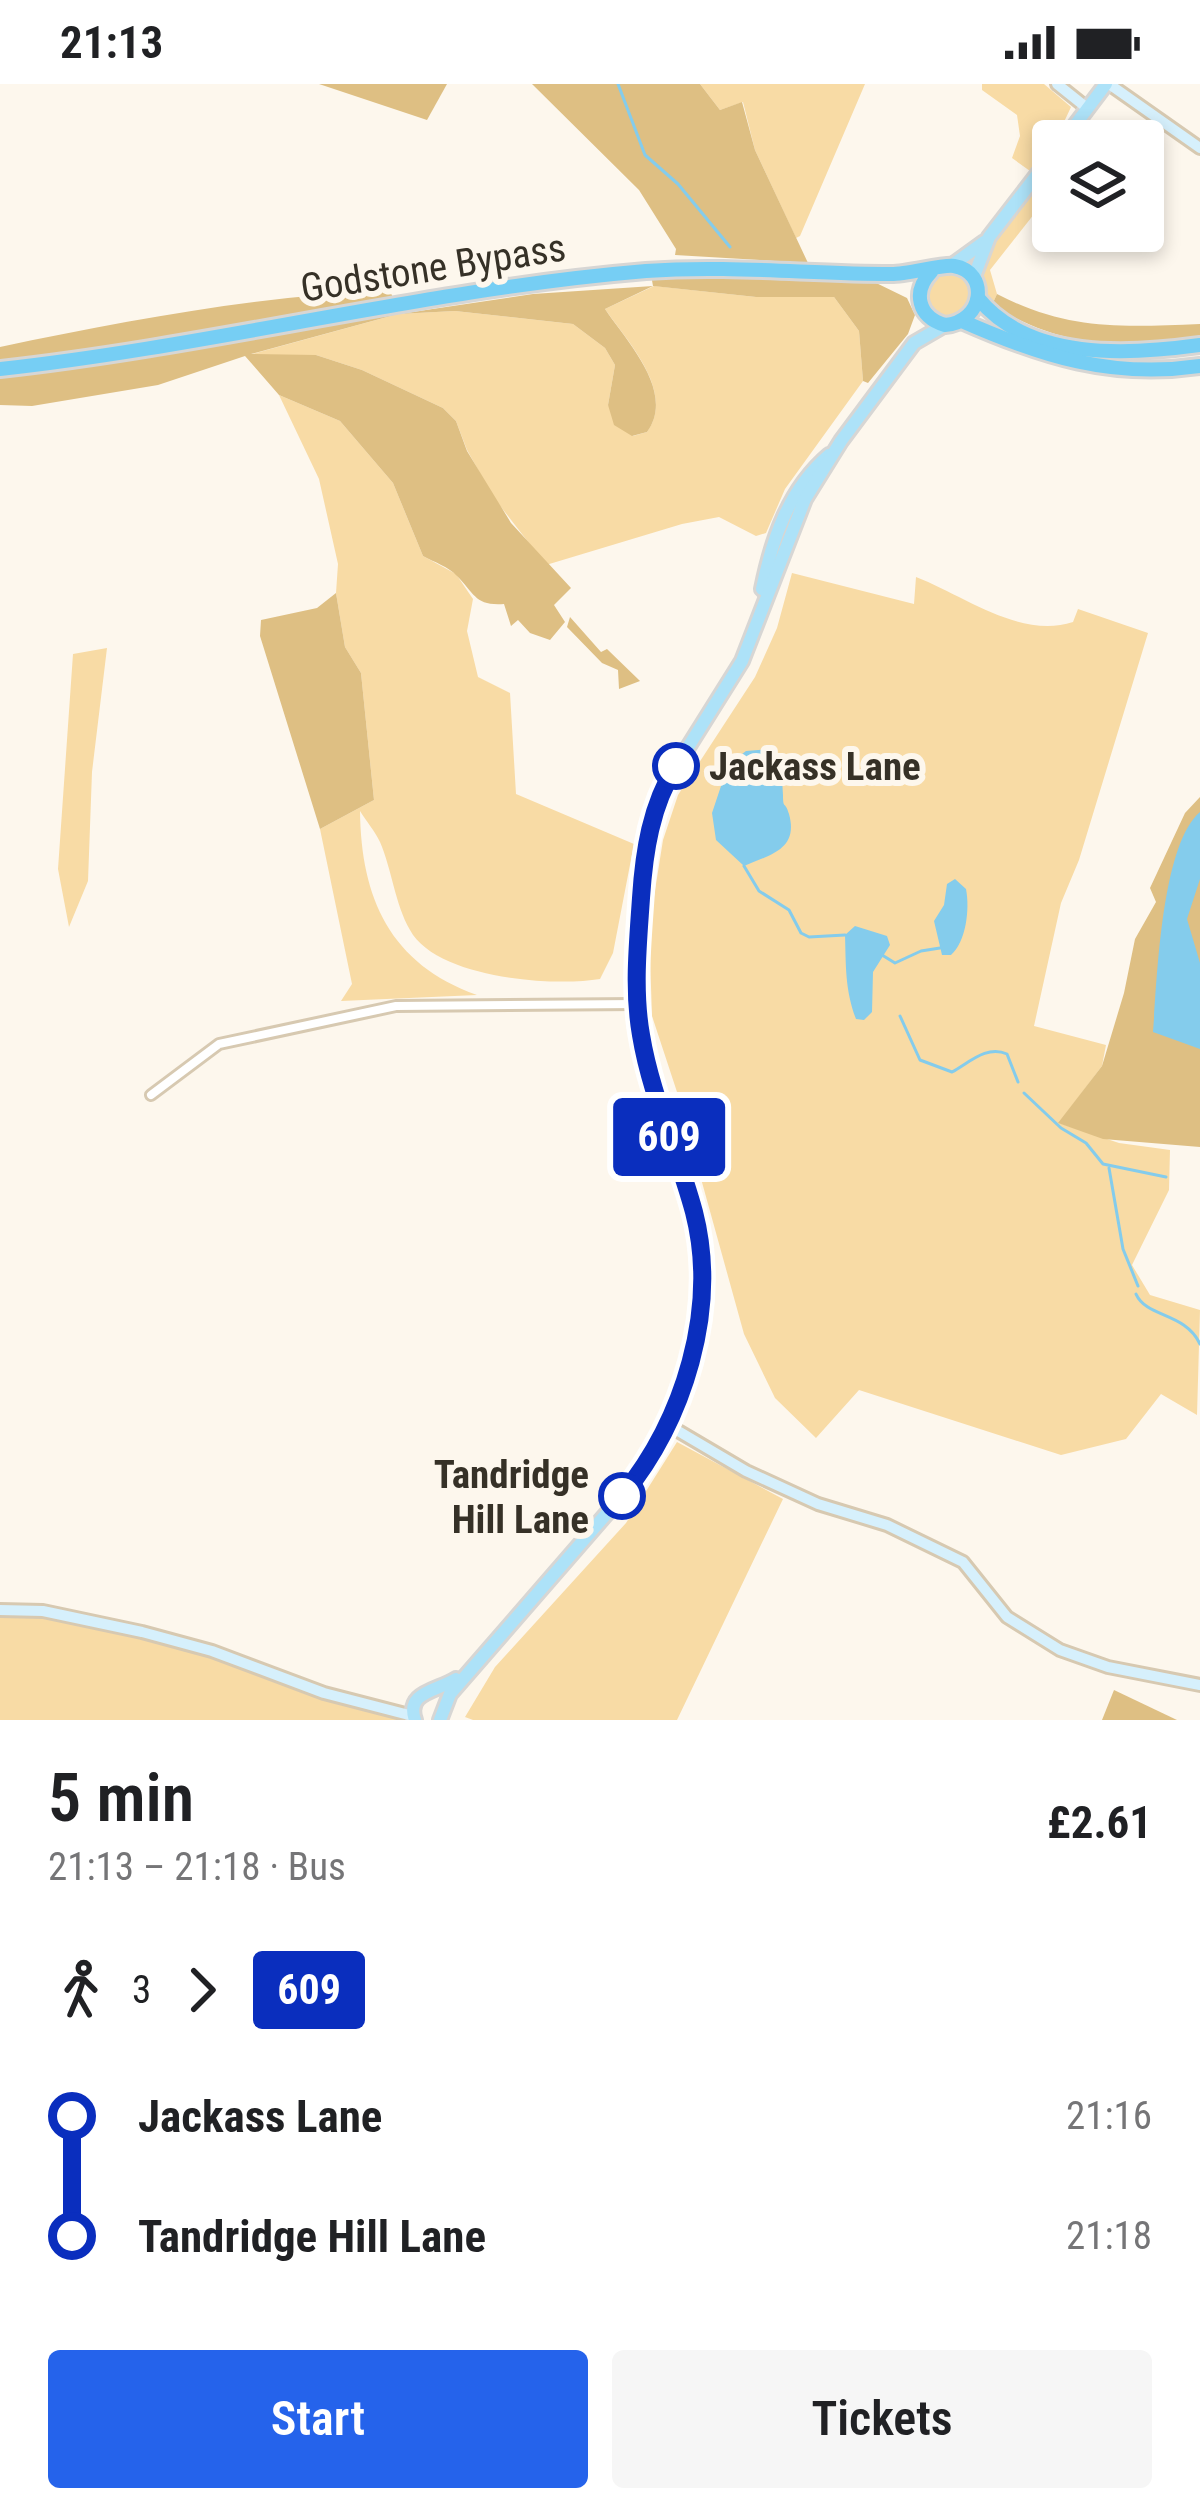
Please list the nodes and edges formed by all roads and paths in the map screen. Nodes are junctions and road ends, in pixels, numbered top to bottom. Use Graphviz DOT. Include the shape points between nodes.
graph roads {
  1 [pos="1057,84"];
  2 [pos="1108,84"];
  3 [pos="1088,108"];
  4 [pos="1079,120"];
  5 [pos="1200,148"];
  6 [pos="1032,181"];
  7 [pos="989,237"];
  8 [pos="950,266"];
  9 [pos="931,272"];
  10 [pos="878,274"];
  11 [pos="974,279"];
  12 [pos="978,298"];
  13 [pos="921,301"];
  14 [pos="962,321"];
  15 [pos="945,325"];
  16 [pos="914,343"];
  17 [pos="1200,345"];
  18 [pos="1200,366"];
  19 [pos="0,369"];
  20 [pos="637,1004"];
  21 [pos="151,1094"];
  22 [pos="668,1425"];
  23 [pos="0,1610"];
  24 [pos="472,1669"];
  25 [pos="1200,1685"];
  26 [pos="431,1693"];
  27 [pos="414,1701"];
  28 [pos="389,1707"];
  29 [pos="445,1714"];
  30 [pos="415,1719"];
  1 -- 3 [label="street"];
  2 -- 3 [label="main road"];
  2 -- 5 [label="street"];
  3 -- 4 [label="main road"];
  6 -- 7 [label="main road"];
  7 -- 8 [label="main road"];
  7 -- 11 [label="main road"];
  8 -- 9 [label="highway"];
  8 -- 11 [label="highway"];
  9 -- 10 [label="highway, Godstone Bypass"];
  9 -- 13 [label="highway"];
  10 -- 13 [label="highway, Godstone Bypass"];
  10 -- 19 [label="highway, Godstone Bypass" via="785,268 574,279"];
  11 -- 12 [label="highway"];
  12 -- 14 [label="highway"];
  12 -- 17 [label="highway" via="1025,335 1084,349"];
  13 -- 15 [label="highway"];
  13 -- 16 [label="main road"];
  14 -- 15 [label="highway"];
  14 -- 18 [label="highway" via="1069,362"];
  15 -- 16 [label="main road"];
  16 -- 20 [label="main road" via="780,523 742,661 656,808 642,885"];
  20 -- 21 [label="street" via="396,1006 219,1044"];
  20 -- 22 [label="main road" via="700,1248 694,1348"];
  22 -- 24 [label="main road" via="628,1489"];
  22 -- 25 [label="street" via="746,1471 963,1562 1007,1616 1060,1650"];
  23 -- 28 [label="street" via="142,1632"];
  24 -- 26 [label="main road"];
  24 -- 29 [label="main road"];
  26 -- 27 [label="main road"];
  26 -- 29 [label="main road"];
  27 -- 28 [label="street"];
  27 -- 30 [label="main road"];
  28 -- 30 [label="street"];
}
